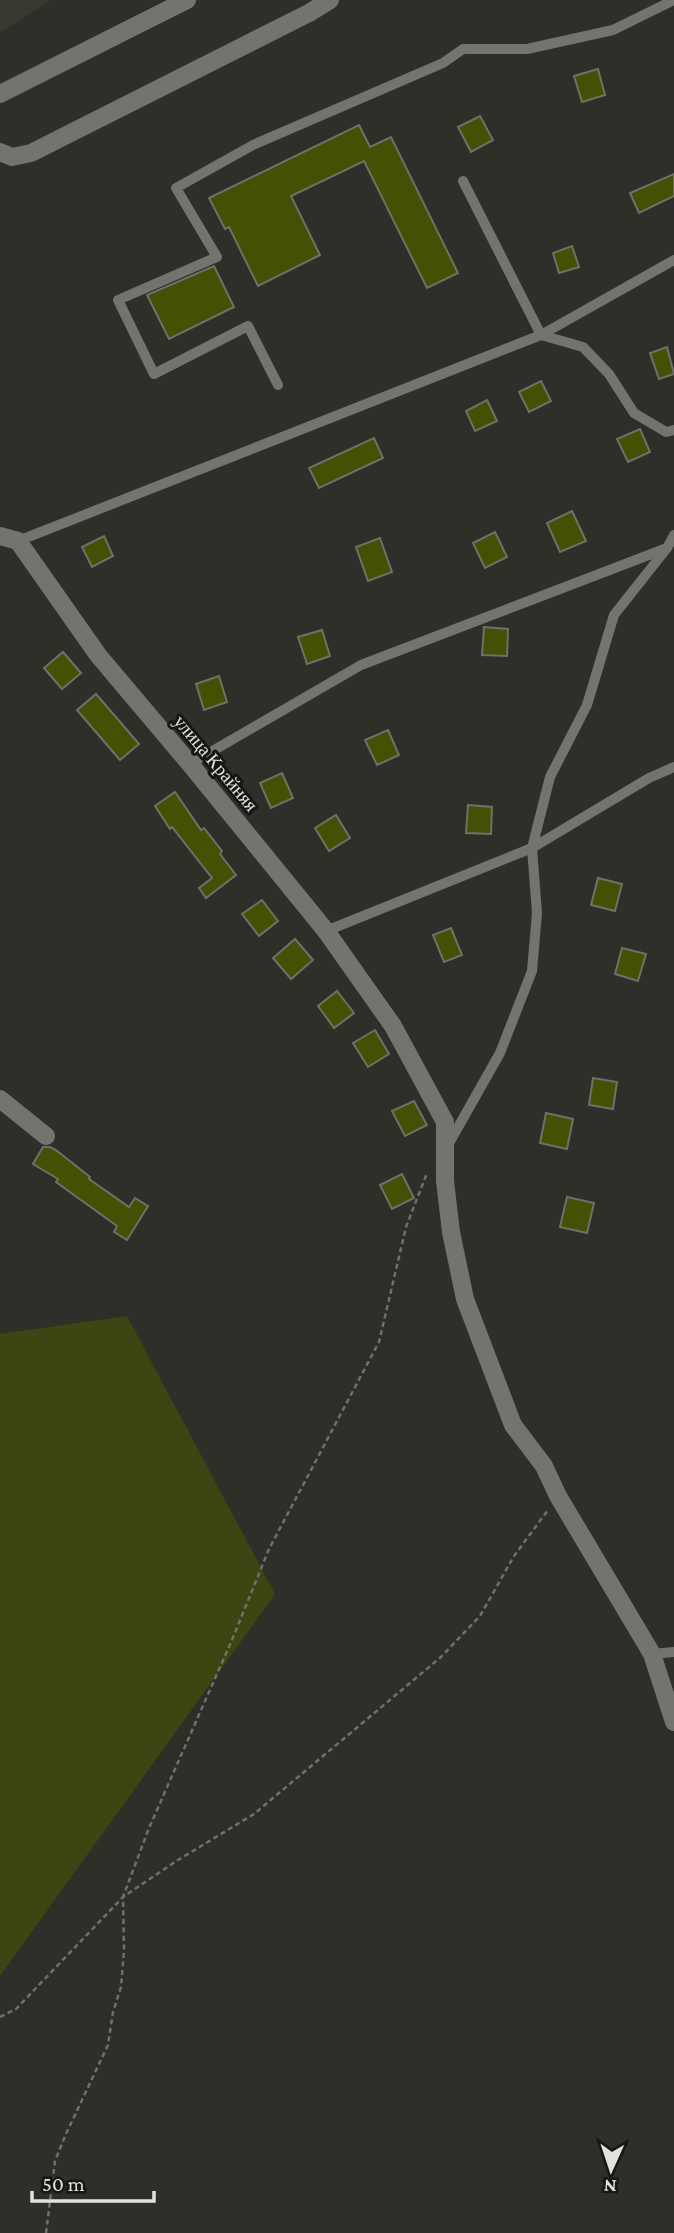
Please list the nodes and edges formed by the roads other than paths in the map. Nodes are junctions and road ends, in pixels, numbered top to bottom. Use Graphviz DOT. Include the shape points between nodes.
graph roads {
  1 [pos="187,0"];
  2 [pos="330,0"];
  3 [pos="674,0"];
  4 [pos="0,94"];
  5 [pos="0,152"];
  6 [pos="463,181"];
  7 [pos="674,260"];
  8 [pos="541,335"];
  9 [pos="278,385"];
  10 [pos="674,430"];
  11 [pos="674,535"];
  12 [pos="0,536"];
  13 [pos="18,541"];
  14 [pos="667,548"];
  15 [pos="190,764"];
  16 [pos="674,768"];
  17 [pos="533,848"];
  18 [pos="326,931"];
  19 [pos="0,1099"];
  20 [pos="46,1136"];
  21 [pos="446,1149"];
  22 [pos="674,1652"];
  23 [pos="652,1654"];
  24 [pos="674,1722"];
  1 -- 4 [label="street"];
  2 -- 5 [label="street" via="31,153 12,157"];
  3 -- 9 [label="lane" via="613,30 527,49 463,49 443,63 253,145 176,188 216,257 118,300 154,374 248,326"];
  6 -- 8 [label="lane"];
  7 -- 8 [label="lane"];
  8 -- 10 [label="lane" via="583,347 609,374 634,413 666,432"];
  8 -- 13 [label="lane"];
  11 -- 14 [label="lane"];
  12 -- 13 [label="street"];
  13 -- 15 [label="street, улица Крайняя" via="98,655"];
  14 -- 15 [label="lane" via="361,665"];
  14 -- 17 [label="lane" via="614,614 587,705 550,777"];
  15 -- 18 [label="street, улица Крайняя"];
  16 -- 17 [label="lane" via="649,778"];
  17 -- 18 [label="lane"];
  17 -- 21 [label="lane" via="537,913 532,971 500,1053"];
  18 -- 21 [label="street, улица Крайняя" via="393,1026 444,1122"];
  19 -- 20 [label="street"];
  21 -- 23 [label="street, улица Крайняя" via="451,1232 465,1299 513,1425 544,1466"];
  22 -- 23 [label="lane"];
  23 -- 24 [label="street, улица Крайняя"];
}
